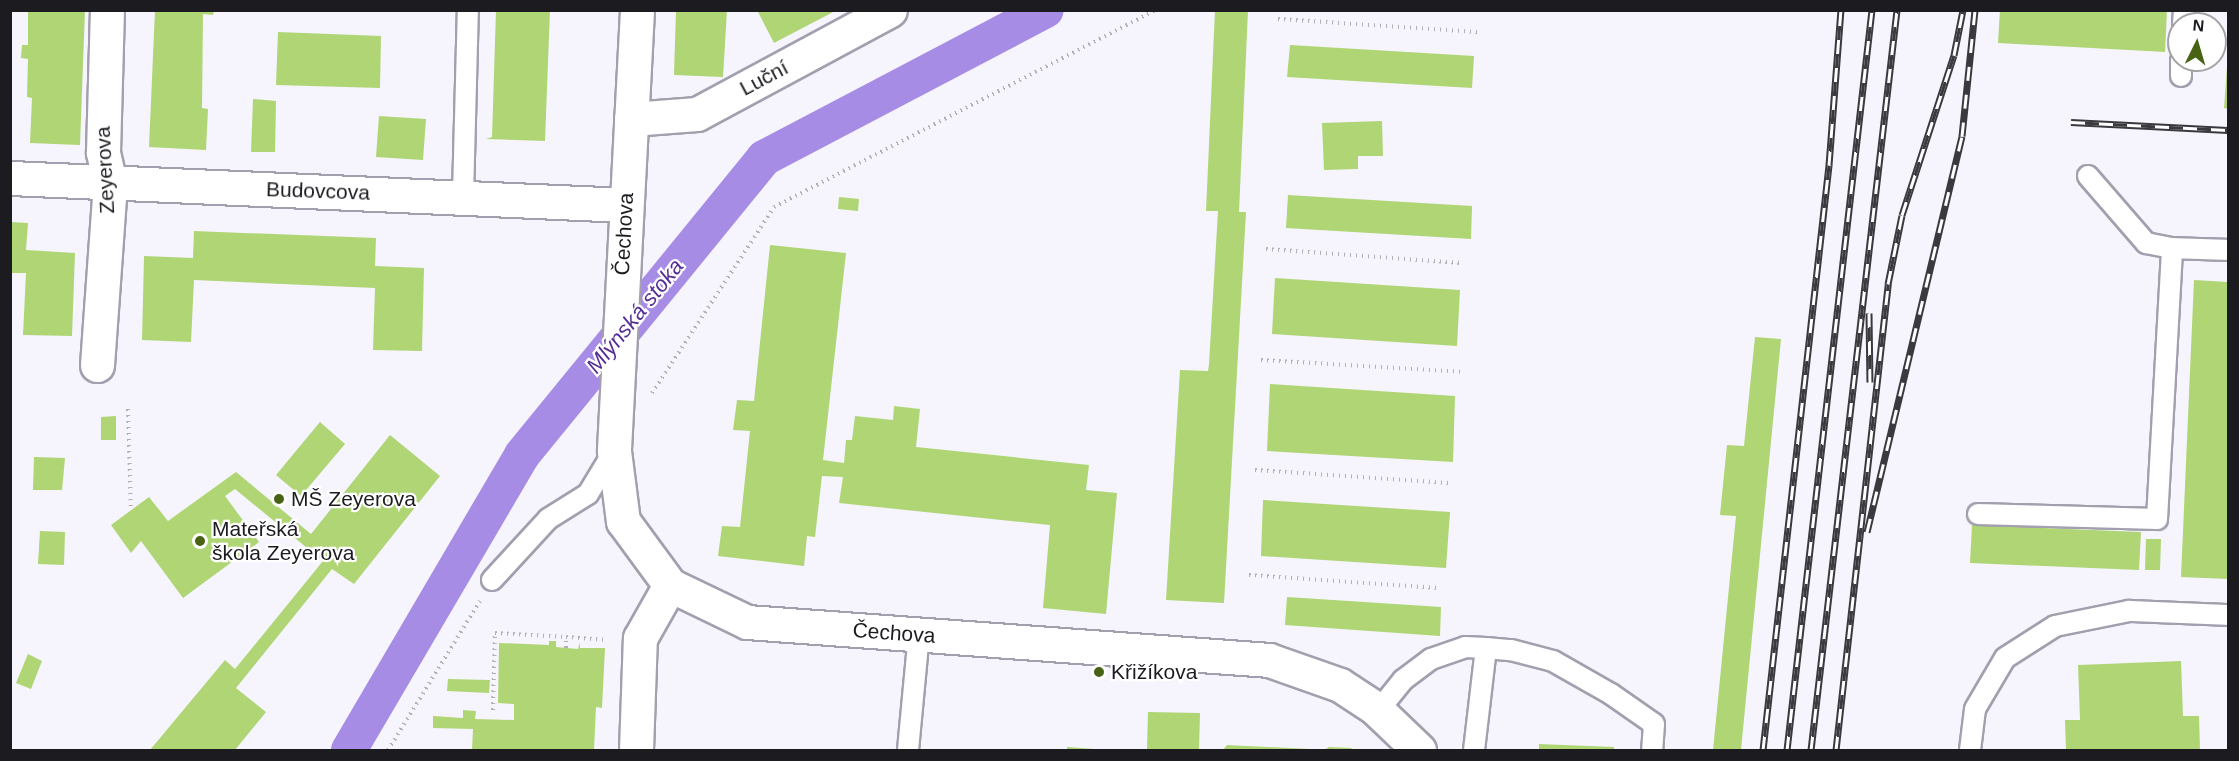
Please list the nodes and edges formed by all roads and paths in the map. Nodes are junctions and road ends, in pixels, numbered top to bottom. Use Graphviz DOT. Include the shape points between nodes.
graph roads {
  1 [pos="107,10"];
  2 [pos="468,10"];
  3 [pos="637,10"];
  4 [pos="890,10"];
  5 [pos="1155,10"];
  6 [pos="1278,20"];
  7 [pos="1478,32"];
  8 [pos="631,119"];
  9 [pos="2088,176"];
  10 [pos="10,178"];
  11 [pos="110,183"];
  12 [pos="463,196"];
  13 [pos="625,205"];
  14 [pos="2172,248"];
  15 [pos="1266,249"];
  16 [pos="2229,250"];
  17 [pos="1462,263"];
  18 [pos="1261,360"];
  19 [pos="97,365"];
  20 [pos="1461,372"];
  21 [pos="650,396"];
  22 [pos="128,410"];
  23 [pos="614,451"];
  24 [pos="1255,470"];
  25 [pos="1450,483"];
  26 [pos="131,510"];
  27 [pos="1978,514"];
  28 [pos="1249,575"];
  29 [pos="492,580"];
  30 [pos="670,585"];
  31 [pos="1440,588"];
  32 [pos="2229,615"];
  33 [pos="919,634"];
  34 [pos="566,637"];
  35 [pos="640,642"];
  36 [pos="566,648"];
  37 [pos="1486,648"];
  38 [pos="493,710"];
  39 [pos="1378,711"];
  40 [pos="388,750"];
  41 [pos="636,750"];
  42 [pos="908,750"];
  43 [pos="1419,750"];
  44 [pos="1474,750"];
  45 [pos="1652,750"];
  46 [pos="1970,750"];
  1 -- 11 [label="street, Zeyerova" via="103,152"];
  2 -- 12 [label="lane"];
  3 -- 8 [label="street, Čechova"];
  4 -- 8 [label="street, Luční" via="697,114"];
  5 -- 21 [label="path" via="774,207"];
  6 -- 7 [label="path"];
  8 -- 13 [label="street, Čechova"];
  9 -- 14 [label="lane" via="2146,243"];
  10 -- 11 [label="street, Budovcova"];
  11 -- 12 [label="street, Budovcova"];
  11 -- 19 [label="street, Zeyerova"];
  12 -- 13 [label="street, Budovcova"];
  13 -- 23 [label="street, Čechova"];
  14 -- 16 [label="lane"];
  14 -- 27 [label="lane" via="2157,519"];
  15 -- 17 [label="path"];
  18 -- 20 [label="path"];
  22 -- 26 [label="path"];
  23 -- 29 [label="lane" via="588,494 548,519"];
  23 -- 30 [label="street, Čechova" via="622,521"];
  24 -- 25 [label="path"];
  28 -- 31 [label="path"];
  29 -- 40 [label="path"];
  30 -- 33 [label="street, Čechova" via="747,622"];
  30 -- 35 [label="street"];
  32 -- 46 [label="lane" via="2129,611 2055,626 2005,658 1974,709"];
  33 -- 39 [label="street, Čechova" via="1269,660 1340,685"];
  33 -- 42 [label="lane"];
  34 -- 35 [label="path"];
  34 -- 36 [label="path"];
  34 -- 38 [label="path" via="495,633"];
  35 -- 41 [label="street"];
  37 -- 39 [label="lane" via="1465,647 1431,659 1402,680"];
  37 -- 44 [label="lane"];
  37 -- 45 [label="lane" via="1553,661 1611,694 1654,724"];
  39 -- 43 [label="street"];
}
